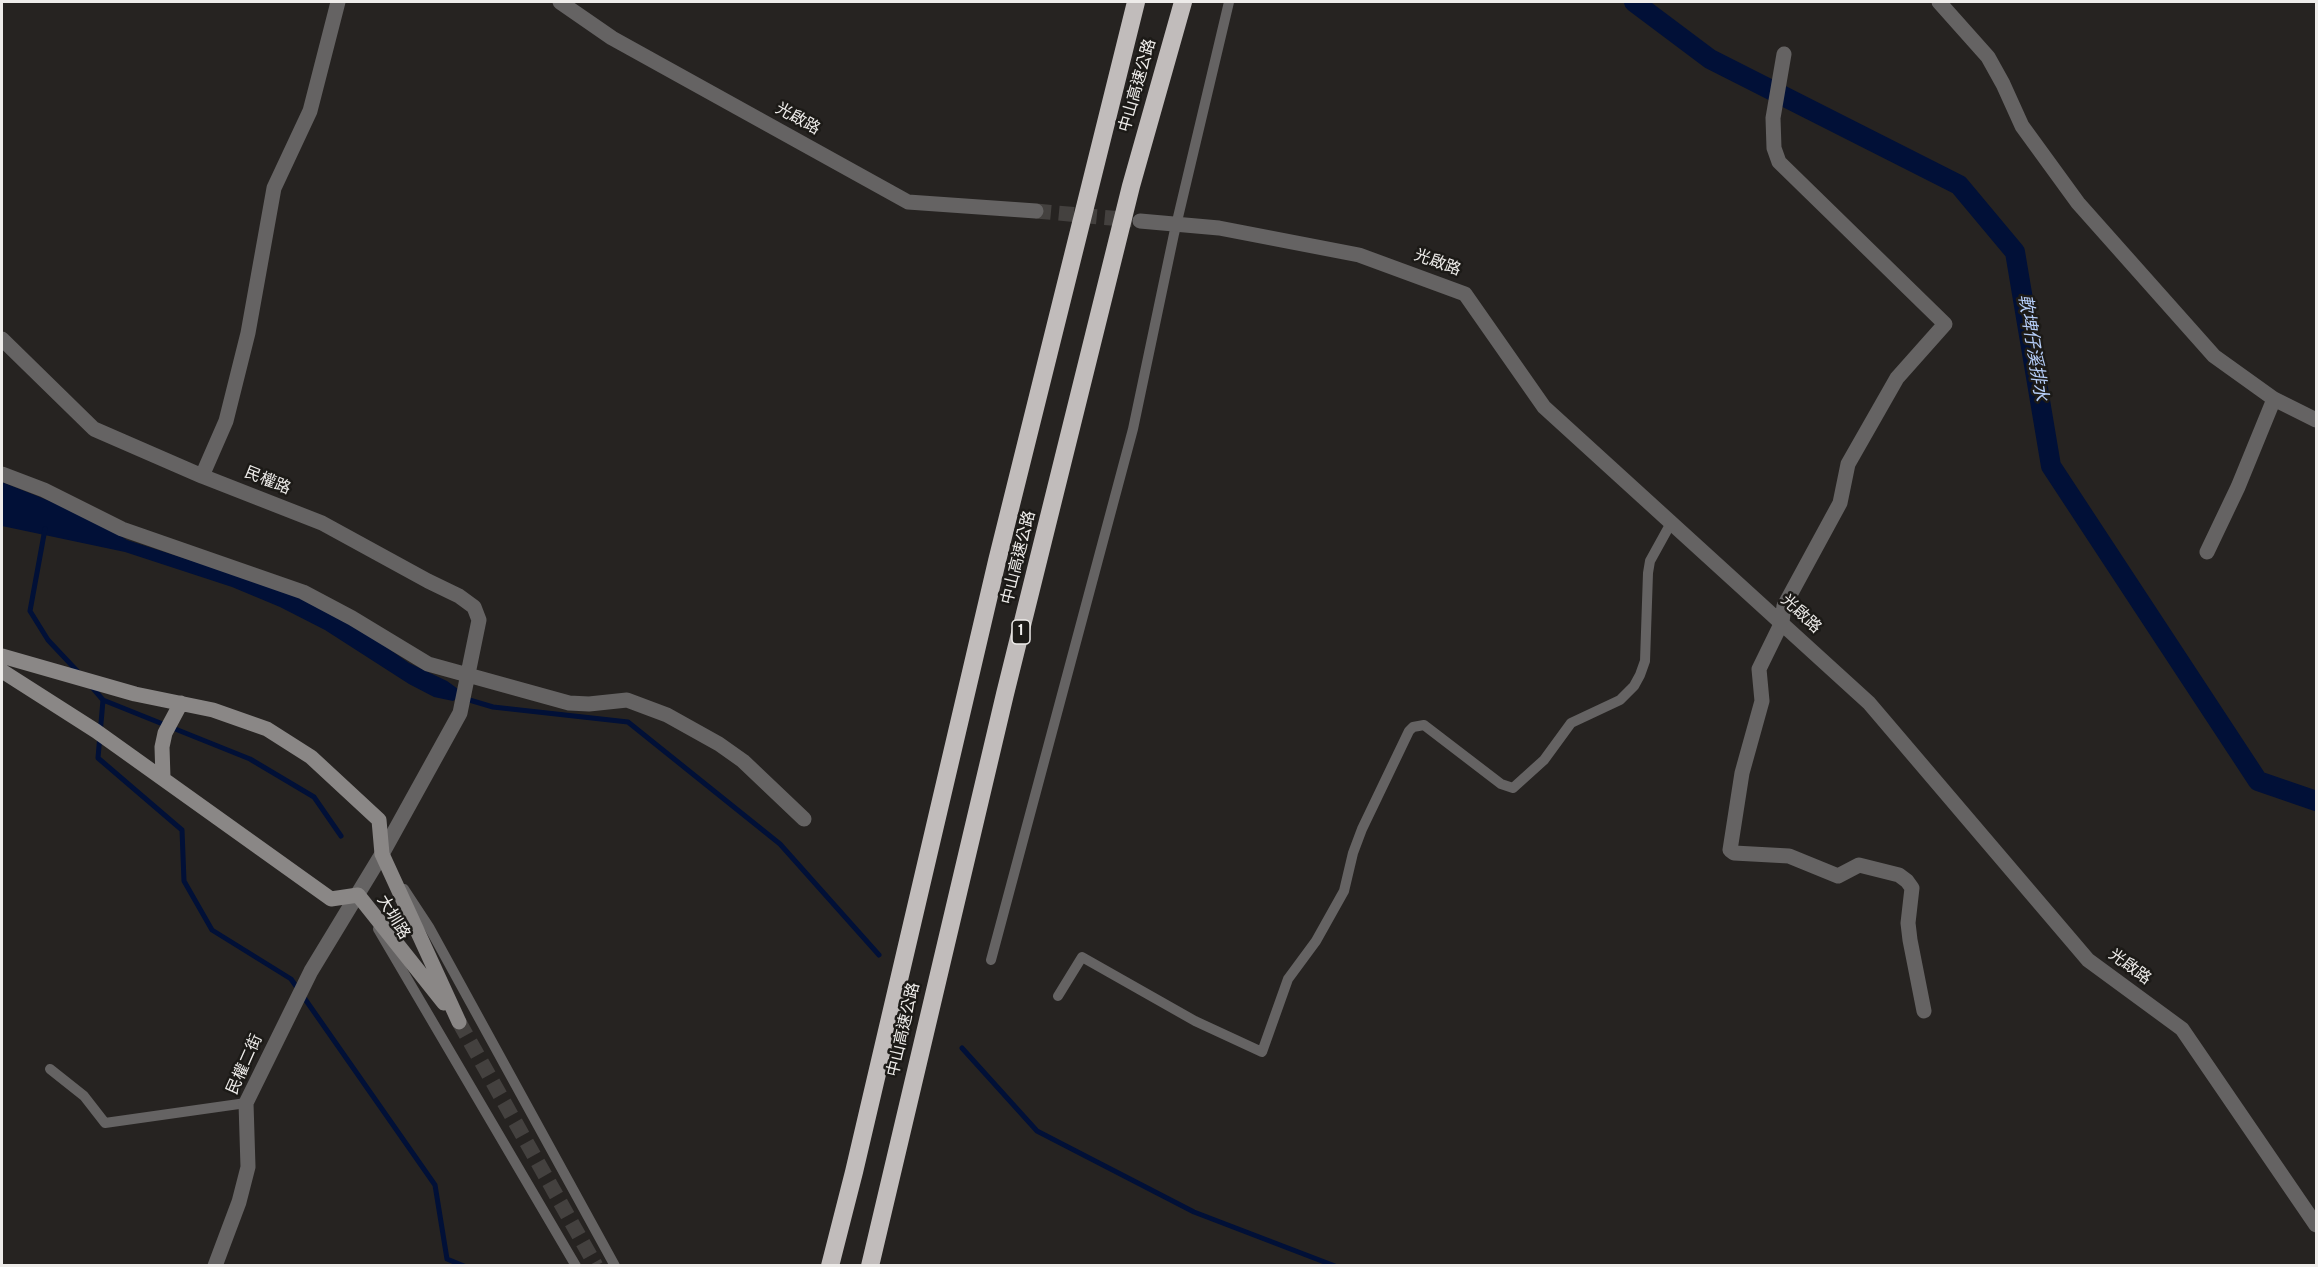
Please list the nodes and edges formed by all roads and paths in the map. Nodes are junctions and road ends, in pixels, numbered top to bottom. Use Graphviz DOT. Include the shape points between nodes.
graph roads {
  1 [pos="338,2"];
  2 [pos="560,2"];
  3 [pos="1136,2"];
  4 [pos="1183,2"];
  5 [pos="1229,2"];
  6 [pos="1939,2"];
  7 [pos="1784,54"];
  8 [pos="1036,211"];
  9 [pos="1140,221"];
  10 [pos="1177,224"];
  11 [pos="2,339"];
  12 [pos="2274,399"];
  13 [pos="2316,420"];
  14 [pos="2,474"];
  15 [pos="202,476"];
  16 [pos="1671,523"];
  17 [pos="2207,552"];
  18 [pos="1782,622"];
  19 [pos="2,656"];
  20 [pos="2,671"];
  21 [pos="466,682"];
  22 [pos="178,710"];
  23 [pos="163,778"];
  24 [pos="804,819"];
  25 [pos="382,854"];
  26 [pos="358,895"];
  27 [pos="991,960"];
  28 [pos="1058,996"];
  29 [pos="1924,1011"];
  30 [pos="50,1069"];
  31 [pos="246,1103"];
  32 [pos="2316,1225"];
  33 [pos="215,1266"];
  34 [pos="576,1266"];
  35 [pos="615,1266"];
  36 [pos="830,1266"];
  37 [pos="870,1266"];
  1 -- 15 [label="street" via="310,111 274,188 248,333 226,421"];
  2 -- 8 [label="street, 光啟路" via="612,38 908,202"];
  3 -- 36 [label="highway, 中山高速公路" via="1000,550"];
  4 -- 37 [label="highway, 中山高速公路 / 1" via="1128,198 1002,706"];
  5 -- 10 [label="lane"];
  6 -- 12 [label="street" via="1988,57 2022,126 2078,203 2214,356"];
  7 -- 18 [label="street" via="1773,118 1774,148 1779,162 1945,324 1898,378 1848,464 1840,503 1784,606"];
  9 -- 10 [label="street, 光啟路"];
  10 -- 16 [label="street, 光啟路" via="1219,228 1359,255 1465,294 1544,407"];
  10 -- 27 [label="lane" via="1133,429"];
  11 -- 15 [label="street, 民權路" via="94,429"];
  12 -- 13 [label="street"];
  12 -- 17 [label="street"];
  14 -- 21 [label="street" via="122,529 303,592"];
  15 -- 21 [label="street, 民權路" via="322,523 474,607 479,620"];
  16 -- 18 [label="street, 光啟路"];
  16 -- 28 [label="lane" via="1650,561 1645,662 1634,686 1620,700 1571,723 1544,760 1513,788 1501,784 1424,725 1409,731 1362,829 1344,891 1316,941 1288,979 1262,1052 1195,1021 1082,957"];
  18 -- 29 [label="street" via="1759,669 1762,701 1742,773 1730,850 1789,856 1838,876 1859,865 1908,881 1912,888 1910,940"];
  18 -- 32 [label="street, 光啟路" via="1869,703 2088,960 2182,1029"];
  19 -- 22 [label="street"];
  20 -- 23 [label="street, 大圳路"];
  21 -- 24 [label="street" via="569,703 627,700 667,715 743,761"];
  21 -- 25 [label="street, 民權路" via="460,713"];
  22 -- 23 [label="street" via="165,733"];
  22 -- 25 [label="street" via="213,710 267,729 311,757 379,820"];
  23 -- 26 [label="street, 大圳路" via="331,898"];
  25 -- 26 [label="street, 民權路"];
  25 -- 26 [label="street" via="459,1022"];
  25 -- 35 [label="lane, 大圳路" via="429,927"];
  26 -- 31 [label="street, 民權二街" via="311,971"];
  26 -- 34 [label="lane, 大圳路"];
  30 -- 31 [label="lane" via="84,1096 105,1123"];
  31 -- 33 [label="street, 民權二街" via="248,1167"];
}
